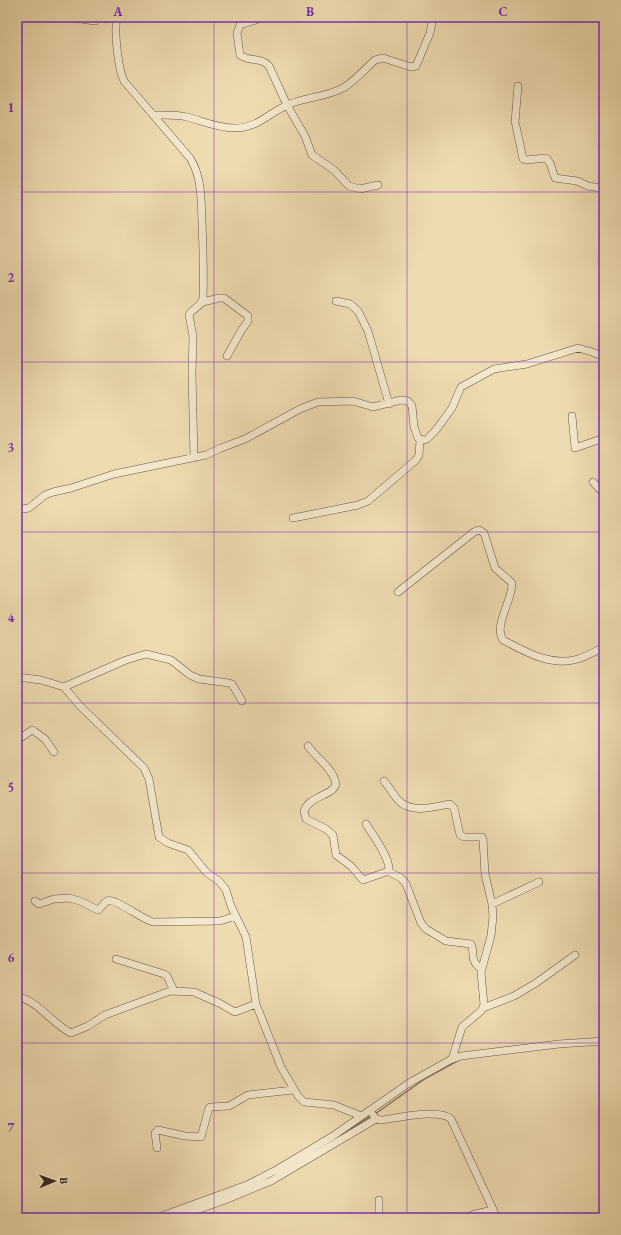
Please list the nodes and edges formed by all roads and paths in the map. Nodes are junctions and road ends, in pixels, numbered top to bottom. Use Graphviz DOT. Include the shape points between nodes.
graph roads {
  1 [pos="67,17"];
  2 [pos="117,17"];
  3 [pos="265,17"];
  4 [pos="434,17"];
  5 [pos="95,21"];
  6 [pos="518,86"];
  7 [pos="288,105"];
  8 [pos="153,115"];
  9 [pos="378,185"];
  10 [pos="604,190"];
  11 [pos="336,300"];
  12 [pos="203,302"];
  13 [pos="226,356"];
  14 [pos="604,357"];
  15 [pos="389,404"];
  16 [pos="572,416"];
  17 [pos="604,438"];
  18 [pos="420,440"];
  19 [pos="194,458"];
  20 [pos="593,482"];
  21 [pos="604,494"];
  22 [pos="17,510"];
  23 [pos="294,518"];
  24 [pos="398,592"];
  25 [pos="604,647"];
  26 [pos="17,677"];
  27 [pos="64,687"];
  28 [pos="242,701"];
  29 [pos="17,738"];
  30 [pos="308,746"];
  31 [pos="54,752"];
  32 [pos="384,781"];
  33 [pos="366,824"];
  34 [pos="389,872"];
  35 [pos="539,882"];
  36 [pos="35,901"];
  37 [pos="492,904"];
  38 [pos="236,916"];
  39 [pos="575,955"];
  40 [pos="116,959"];
  41 [pos="481,969"];
  42 [pos="174,991"];
  43 [pos="17,997"];
  44 [pos="256,1004"];
  45 [pos="483,1008"];
  46 [pos="604,1041"];
  47 [pos="452,1058"];
  48 [pos="293,1090"];
  49 [pos="372,1115"];
  50 [pos="361,1116"];
  51 [pos="157,1148"];
  52 [pos="380,1200"];
  53 [pos="493,1210"];
  54 [pos="156,1218"];
  55 [pos="174,1218"];
  56 [pos="379,1218"];
  57 [pos="465,1218"];
  58 [pos="497,1218"];
  1 -- 5 [label="street"];
  2 -- 8 [label="street" via="120,69 124,82"];
  3 -- 7 [label="street" via="240,25 237,33 240,55 266,63"];
  4 -- 7 [label="street" via="416,66 411,67 379,58 342,88"];
  6 -- 10 [label="street" via="516,124 523,159 546,158 555,178 577,181"];
  7 -- 8 [label="street" via="260,122 243,128 222,127 183,116"];
  7 -- 9 [label="street" via="316,159 334,170 349,186 360,189"];
  8 -- 12 [label="street" via="190,158 198,178 204,254"];
  11 -- 15 [label="street" via="350,304 358,311 368,331"];
  12 -- 13 [label="street" via="224,298 248,316 248,322"];
  12 -- 19 [label="street" via="189,315 194,336"];
  14 -- 18 [label="street" via="578,348 527,364 494,369 461,387 452,408 436,430 427,439"];
  15 -- 18 [label="street" via="405,400 410,403 415,430"];
  15 -- 19 [label="street" via="373,407 353,401 318,402 245,439"];
  16 -- 17 [label="street" via="575,448"];
  18 -- 23 [label="street" via="416,460 368,501"];
  19 -- 22 [label="street" via="114,474 49,493 29,508"];
  20 -- 21 [label="street"];
  24 -- 25 [label="street" via="479,530 484,533 495,568 512,582 512,593 500,632 503,640 526,652 560,661 579,658"];
  26 -- 27 [label="street" via="42,680"];
  27 -- 28 [label="street" via="146,654 171,660 199,679 232,684"];
  27 -- 38 [label="street" via="144,768 149,779 159,837 188,850 207,873 223,885"];
  29 -- 31 [label="street" via="34,730 45,739"];
  30 -- 34 [label="street" via="325,763 336,784 333,789 309,802 304,811 306,819 330,831 335,840 336,855 349,864 363,880"];
  32 -- 37 [label="street" via="399,801 409,807 424,808 450,804 454,808 460,835 482,837 485,874"];
  33 -- 34 [label="street" via="382,851"];
  34 -- 41 [label="street" via="401,878 406,884 421,923 426,929 446,941 471,944 473,960"];
  35 -- 37 [label="street"];
  36 -- 38 [label="street" via="39,904 54,899 75,899 98,910 106,901 111,901 153,922 220,921"];
  37 -- 41 [label="street" via="491,936"];
  38 -- 44 [label="street" via="247,942"];
  39 -- 45 [label="street" via="514,996"];
  40 -- 42 [label="street" via="164,974"];
  41 -- 45 [label="street"];
  42 -- 43 [label="street" via="105,1015 71,1033 35,1006"];
  42 -- 44 [label="street" via="194,992 235,1012"];
  44 -- 48 [label="street"];
  45 -- 47 [label="street" via="462,1027"];
  46 -- 47 [label="street" via="559,1044"];
  47 -- 49 [label="street" via="409,1083"];
  48 -- 50 [label="street" via="304,1102 329,1104"];
  48 -- 51 [label="street" via="248,1095 229,1106 210,1107 201,1137 158,1130 155,1133"];
  49 -- 50 [label="street"];
  49 -- 53 [label="street" via="381,1120 425,1114 448,1116"];
  49 -- 55 [label="street" via="271,1181"];
  50 -- 54 [label="street" via="261,1178"];
  52 -- 56 [label="street"];
  53 -- 57 [label="street"];
  53 -- 58 [label="street"];
}
